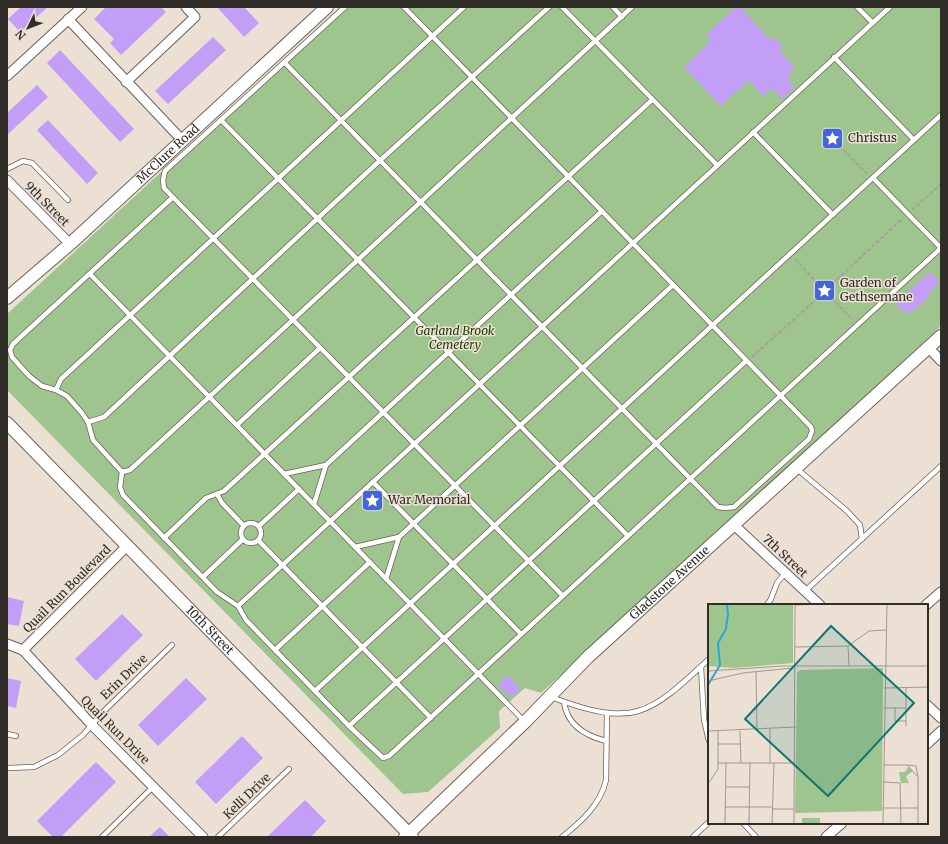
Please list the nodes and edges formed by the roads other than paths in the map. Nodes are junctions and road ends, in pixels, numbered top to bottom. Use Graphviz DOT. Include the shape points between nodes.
graph roads {
  1 [pos="82,7"];
  2 [pos="186,7"];
  3 [pos="345,7"];
  4 [pos="404,7"];
  5 [pos="464,7"];
  6 [pos="549,7"];
  7 [pos="562,7"];
  8 [pos="613,7"];
  9 [pos="632,7"];
  10 [pos="857,7"];
  11 [pos="890,7"];
  12 [pos="325,8"];
  13 [pos="622,17"];
  14 [pos="68,19"];
  15 [pos="873,23"];
  16 [pos="432,36"];
  17 [pos="595,41"];
  18 [pos="834,57"];
  19 [pos="284,63"];
  20 [pos="7,76"];
  21 [pos="472,78"];
  22 [pos="126,82"];
  23 [pos="652,100"];
  24 [pos="941,115"];
  25 [pos="512,118"];
  26 [pos="221,120"];
  27 [pos="341,120"];
  28 [pos="753,132"];
  29 [pos="182,140"];
  30 [pos="914,140"];
  31 [pos="380,161"];
  32 [pos="717,165"];
  33 [pos="7,168"];
  34 [pos="569,176"];
  35 [pos="278,178"];
  36 [pos="872,178"];
  37 [pos="7,180"];
  38 [pos="172,198"];
  39 [pos="68,200"];
  40 [pos="421,202"];
  41 [pos="602,211"];
  42 [pos="833,215"];
  43 [pos="317,219"];
  44 [pos="212,238"];
  45 [pos="633,243"];
  46 [pos="70,244"];
  47 [pos="941,248"];
  48 [pos="358,260"];
  49 [pos="477,260"];
  50 [pos="90,274"];
  51 [pos="252,279"];
  52 [pos="673,285"];
  53 [pos="511,294"];
  54 [pos="7,298"];
  55 [pos="129,315"];
  56 [pos="414,318"];
  57 [pos="293,320"];
  58 [pos="542,326"];
  59 [pos="712,326"];
  60 [pos="941,336"];
  61 [pos="928,347"];
  62 [pos="320,348"];
  63 [pos="448,352"];
  64 [pos="169,357"];
  65 [pos="746,361"];
  66 [pos="941,361"];
  67 [pos="583,368"];
  68 [pos="349,377"];
  69 [pos="479,384"];
  70 [pos="56,390"];
  71 [pos="209,397"];
  72 [pos="780,397"];
  73 [pos="623,408"];
  74 [pos="383,413"];
  75 [pos="88,422"];
  76 [pos="7,423"];
  77 [pos="236,425"];
  78 [pos="520,426"];
  79 [pos="657,443"];
  80 [pos="414,444"];
  81 [pos="265,454"];
  82 [pos="326,465"];
  83 [pos="560,466"];
  84 [pos="941,466"];
  85 [pos="796,468"];
  86 [pos="122,472"];
  87 [pos="284,474"];
  88 [pos="691,479"];
  89 [pos="373,482"];
  90 [pos="455,485"];
  91 [pos="299,489"];
  92 [pos="217,494"];
  93 [pos="594,501"];
  94 [pos="314,504"];
  95 [pos="330,521"];
  96 [pos="413,524"];
  97 [pos="734,524"];
  98 [pos="244,526"];
  99 [pos="259,526"];
  100 [pos="494,526"];
  101 [pos="628,536"];
  102 [pos="399,537"];
  103 [pos="164,538"];
  104 [pos="243,539"];
  105 [pos="862,539"];
  106 [pos="258,540"];
  107 [pos="128,545"];
  108 [pos="355,546"];
  109 [pos="529,561"];
  110 [pos="370,562"];
  111 [pos="453,564"];
  112 [pos="282,565"];
  113 [pos="785,572"];
  114 [pos="203,577"];
  115 [pos="386,579"];
  116 [pos="805,591"];
  117 [pos="941,592"];
  118 [pos="563,596"];
  119 [pos="487,599"];
  120 [pos="410,604"];
  121 [pos="768,604"];
  122 [pos="819,604"];
  123 [pos="927,604"];
  124 [pos="238,606"];
  125 [pos="322,607"];
  126 [pos="521,634"];
  127 [pos="444,639"];
  128 [pos="7,644"];
  129 [pos="172,645"];
  130 [pos="362,648"];
  131 [pos="23,650"];
  132 [pos="275,650"];
  133 [pos="708,660"];
  134 [pos="701,667"];
  135 [pos="477,675"];
  136 [pos="396,682"];
  137 [pos="315,691"];
  138 [pos="550,696"];
  139 [pos="564,702"];
  140 [pos="928,706"];
  141 [pos="607,713"];
  142 [pos="431,718"];
  143 [pos="941,718"];
  144 [pos="525,722"];
  145 [pos="92,725"];
  146 [pos="348,726"];
  147 [pos="941,731"];
  148 [pos="7,734"];
  149 [pos="16,736"];
  150 [pos="708,736"];
  151 [pos="606,741"];
  152 [pos="928,743"];
  153 [pos="7,768"];
  154 [pos="289,769"];
  155 [pos="154,786"];
  156 [pos="708,823"];
  157 [pos="744,824"];
  158 [pos="841,824"];
  159 [pos="410,836"];
  160 [pos="102,837"];
  161 [pos="203,837"];
  162 [pos="218,837"];
  163 [pos="562,837"];
  164 [pos="693,837"];
  165 [pos="756,837"];
  166 [pos="826,837"];
  1 -- 14 [label="street"];
  2 -- 22 [label="street" via="195,17"];
  3 -- 19 [label="lane"];
  4 -- 16 [label="lane"];
  5 -- 16 [label="lane"];
  6 -- 21 [label="lane"];
  7 -- 17 [label="lane"];
  8 -- 13 [label="lane"];
  9 -- 13 [label="lane"];
  10 -- 15 [label="lane"];
  11 -- 15 [label="lane"];
  12 -- 29 [label="street, McClure Road"];
  13 -- 17 [label="lane"];
  14 -- 20 [label="street"];
  14 -- 22 [label="street"];
  15 -- 18 [label="lane"];
  16 -- 21 [label="lane"];
  16 -- 27 [label="lane"];
  17 -- 23 [label="lane"];
  17 -- 25 [label="lane"];
  18 -- 28 [label="lane"];
  18 -- 30 [label="lane"];
  19 -- 26 [label="lane"];
  19 -- 27 [label="lane"];
  21 -- 25 [label="lane"];
  21 -- 31 [label="lane"];
  22 -- 29 [label="street"];
  23 -- 32 [label="lane"];
  23 -- 34 [label="lane"];
  24 -- 30 [label="lane"];
  25 -- 34 [label="lane"];
  25 -- 40 [label="lane"];
  26 -- 35 [label="lane"];
  26 -- 38 [label="lane" via="165,172 164,188"];
  27 -- 31 [label="lane"];
  27 -- 35 [label="lane"];
  28 -- 32 [label="lane"];
  28 -- 42 [label="lane"];
  29 -- 46 [label="street, McClure Road"];
  30 -- 36 [label="lane"];
  31 -- 40 [label="lane"];
  31 -- 43 [label="lane"];
  32 -- 45 [label="lane"];
  33 -- 39 [label="lane" via="23,161 32,163"];
  34 -- 41 [label="lane"];
  34 -- 49 [label="lane"];
  35 -- 43 [label="lane"];
  35 -- 44 [label="lane"];
  36 -- 42 [label="lane"];
  36 -- 47 [label="lane"];
  37 -- 46 [label="street, 9th Street"];
  38 -- 44 [label="lane"];
  38 -- 50 [label="lane"];
  40 -- 48 [label="lane"];
  40 -- 49 [label="lane"];
  41 -- 45 [label="lane"];
  41 -- 53 [label="lane"];
  42 -- 59 [label="lane"];
  43 -- 48 [label="lane"];
  43 -- 51 [label="lane"];
  44 -- 51 [label="lane"];
  44 -- 55 [label="lane"];
  45 -- 52 [label="lane"];
  45 -- 58 [label="lane"];
  46 -- 54 [label="street, McClure Road"];
  47 -- 72 [label="lane"];
  48 -- 56 [label="lane"];
  48 -- 57 [label="lane"];
  49 -- 53 [label="lane"];
  49 -- 56 [label="lane"];
  50 -- 55 [label="lane"];
  50 -- 70 [label="lane" via="13,344 10,350 12,357 29,376 42,386"];
  51 -- 57 [label="lane"];
  51 -- 64 [label="lane"];
  52 -- 59 [label="lane"];
  52 -- 67 [label="lane"];
  53 -- 58 [label="lane"];
  53 -- 63 [label="lane"];
  55 -- 64 [label="lane"];
  55 -- 70 [label="lane" via="61,379"];
  56 -- 63 [label="lane"];
  56 -- 68 [label="lane"];
  57 -- 62 [label="lane"];
  57 -- 71 [label="lane"];
  58 -- 67 [label="lane"];
  58 -- 69 [label="lane"];
  59 -- 65 [label="lane"];
  59 -- 73 [label="lane"];
  60 -- 61 [label="street, Gladstone Avenue"];
  61 -- 66 [label="street"];
  61 -- 85 [label="street, Gladstone Avenue"];
  62 -- 68 [label="lane"];
  62 -- 77 [label="lane"];
  63 -- 69 [label="lane"];
  63 -- 74 [label="lane"];
  64 -- 71 [label="lane"];
  64 -- 75 [label="lane" via="104,416"];
  65 -- 72 [label="lane"];
  65 -- 79 [label="lane"];
  67 -- 73 [label="lane"];
  67 -- 78 [label="lane"];
  68 -- 74 [label="lane"];
  68 -- 81 [label="lane"];
  69 -- 78 [label="lane"];
  69 -- 80 [label="lane"];
  70 -- 75 [label="lane" via="67,396"];
  71 -- 77 [label="lane"];
  71 -- 86 [label="lane" via="130,470"];
  72 -- 88 [label="lane"];
  72 -- 88 [label="lane" via="811,427 809,439 734,507 718,507"];
  73 -- 79 [label="lane"];
  73 -- 83 [label="lane"];
  74 -- 80 [label="lane"];
  74 -- 82 [label="lane"];
  75 -- 86 [label="lane" via="93,440"];
  76 -- 107 [label="street, 10th Street"];
  77 -- 81 [label="lane"];
  78 -- 83 [label="lane"];
  78 -- 90 [label="lane"];
  79 -- 88 [label="lane"];
  79 -- 93 [label="lane"];
  80 -- 89 [label="lane"];
  80 -- 90 [label="lane"];
  81 -- 87 [label="lane"];
  81 -- 92 [label="lane" via="224,491"];
  82 -- 87 [label="lane"];
  82 -- 94 [label="lane"];
  83 -- 93 [label="lane"];
  83 -- 100 [label="lane"];
  84 -- 105 [label="lane"];
  85 -- 97 [label="street, Gladstone Avenue"];
  85 -- 105 [label="lane" via="847,511 860,525"];
  86 -- 103 [label="lane" via="120,487 123,495"];
  87 -- 91 [label="lane"];
  88 -- 101 [label="lane"];
  89 -- 95 [label="lane"];
  89 -- 96 [label="lane"];
  90 -- 96 [label="lane"];
  90 -- 100 [label="lane"];
  91 -- 94 [label="lane"];
  91 -- 99 [label="lane"];
  92 -- 98 [label="lane"];
  92 -- 103 [label="lane" via="206,498"];
  93 -- 101 [label="lane"];
  93 -- 109 [label="lane"];
  94 -- 95 [label="lane"];
  95 -- 108 [label="lane"];
  95 -- 112 [label="lane"];
  96 -- 102 [label="lane"];
  96 -- 111 [label="lane"];
  97 -- 113 [label="street, 7th Street"];
  97 -- 138 [label="street, Gladstone Avenue" via="588,657"];
  98 -- 99 [label="lane" via="251,523"];
  98 -- 104 [label="lane" via="241,532"];
  99 -- 106 [label="lane" via="261,533"];
  100 -- 109 [label="lane"];
  100 -- 111 [label="lane"];
  101 -- 118 [label="lane"];
  102 -- 108 [label="lane"];
  102 -- 115 [label="lane"];
  103 -- 114 [label="lane"];
  104 -- 106 [label="lane" via="250,543"];
  104 -- 114 [label="lane"];
  105 -- 116 [label="lane"];
  106 -- 112 [label="lane"];
  107 -- 131 [label="street, Quail Run Boulevard"];
  107 -- 159 [label="street, 10th Street"];
  108 -- 110 [label="lane"];
  109 -- 118 [label="lane"];
  109 -- 119 [label="lane"];
  110 -- 115 [label="lane"];
  110 -- 125 [label="lane"];
  111 -- 119 [label="lane"];
  111 -- 120 [label="lane"];
  112 -- 124 [label="lane"];
  112 -- 125 [label="lane"];
  113 -- 116 [label="street, 7th Street"];
  113 -- 121 [label="lane"];
  114 -- 124 [label="lane" via="217,592"];
  115 -- 120 [label="lane"];
  116 -- 122 [label="street, 7th Street"];
  117 -- 123 [label="street"];
  118 -- 126 [label="lane"];
  119 -- 126 [label="lane"];
  119 -- 127 [label="lane"];
  120 -- 127 [label="lane"];
  120 -- 130 [label="lane"];
  124 -- 132 [label="lane" via="246,620"];
  125 -- 130 [label="lane"];
  125 -- 132 [label="lane"];
  126 -- 135 [label="lane"];
  127 -- 135 [label="lane"];
  127 -- 136 [label="lane"];
  128 -- 131 [label="street, Quail Run Drive"];
  129 -- 145 [label="lane, Erin Drive"];
  130 -- 136 [label="lane"];
  130 -- 137 [label="lane"];
  131 -- 145 [label="street, Quail Run Drive"];
  132 -- 137 [label="lane"];
  133 -- 134 [label="lane"];
  134 -- 141 [label="lane" via="666,698 647,708 631,714"];
  134 -- 150 [label="lane"];
  135 -- 142 [label="lane"];
  135 -- 144 [label="lane"];
  136 -- 142 [label="lane"];
  136 -- 146 [label="lane"];
  137 -- 146 [label="lane"];
  138 -- 139 [label="lane"];
  138 -- 144 [label="street, Gladstone Avenue"];
  139 -- 141 [label="lane"];
  139 -- 151 [label="lane" via="565,710 577,727 592,737"];
  140 -- 143 [label="street"];
  141 -- 151 [label="lane"];
  142 -- 146 [label="lane" via="389,756 383,758"];
  144 -- 159 [label="street, Gladstone Avenue"];
  145 -- 153 [label="lane, Erin Drive" via="52,758 34,767"];
  145 -- 155 [label="street, Quail Run Drive"];
  147 -- 152 [label="street"];
  148 -- 149 [label="lane"];
  151 -- 163 [label="lane" via="605,788 597,803"];
  154 -- 162 [label="lane, Kelli Drive"];
  155 -- 160 [label="lane"];
  155 -- 161 [label="street, Quail Run Drive"];
  156 -- 164 [label="lane"];
  157 -- 165 [label="lane"];
  158 -- 166 [label="street"];
}
